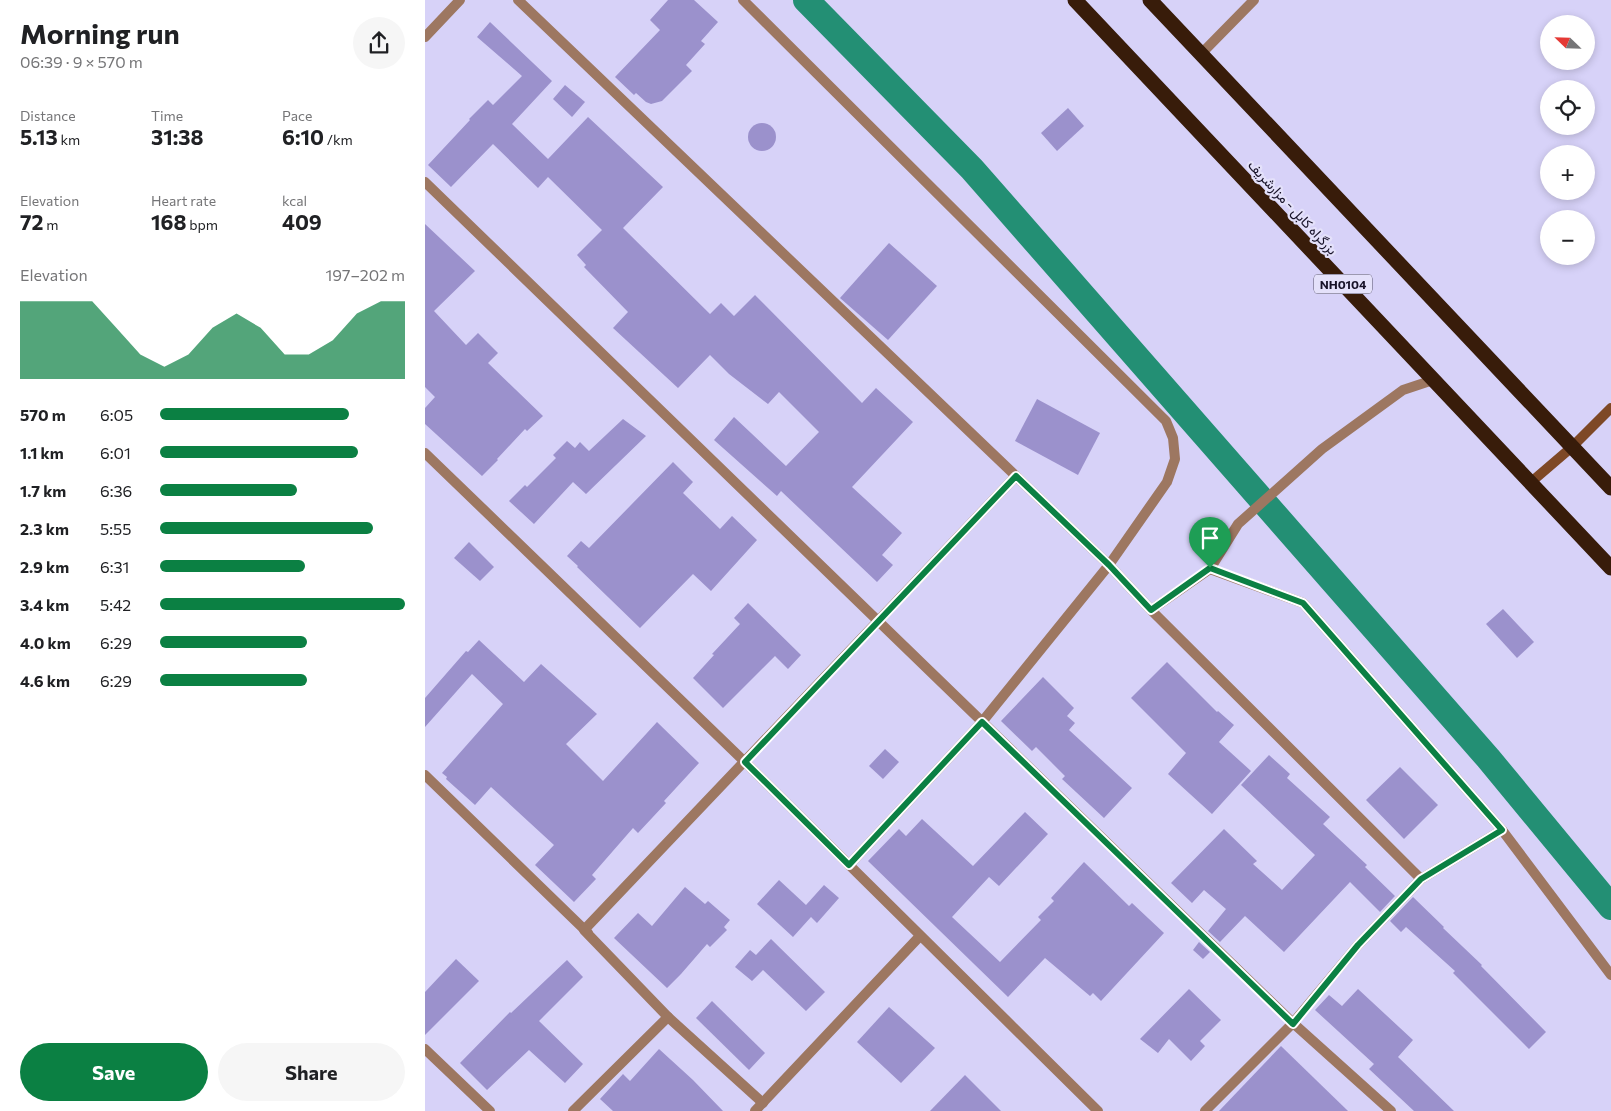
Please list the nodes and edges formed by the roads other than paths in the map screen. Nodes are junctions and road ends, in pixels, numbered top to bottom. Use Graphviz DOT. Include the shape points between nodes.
graph roads {
  1 [pos="460,0"];
  2 [pos="518,0"];
  3 [pos="743,0"];
  4 [pos="1075,0"];
  5 [pos="1150,0"];
  6 [pos="1254,0"];
  7 [pos="425,37"];
  8 [pos="1201,54"];
  9 [pos="425,182"];
  10 [pos="1433,380"];
  11 [pos="1611,408"];
  12 [pos="1572,447"];
  13 [pos="425,453"];
  14 [pos="1016,476"];
  15 [pos="1530,483"];
  16 [pos="1611,488"];
  17 [pos="1109,565"];
  18 [pos="1210,568"];
  19 [pos="1611,568"];
  20 [pos="1151,610"];
  21 [pos="878,622"];
  22 [pos="982,722"];
  23 [pos="745,762"];
  24 [pos="425,775"];
  25 [pos="1502,830"];
  26 [pos="849,865"];
  27 [pos="1421,879"];
  28 [pos="584,930"];
  29 [pos="920,936"];
  30 [pos="1611,974"];
  31 [pos="668,1017"];
  32 [pos="1293,1024"];
  33 [pos="425,1049"];
  34 [pos="763,1103"];
  35 [pos="490,1111"];
  36 [pos="573,1111"];
  37 [pos="755,1111"];
  38 [pos="772,1111"];
  39 [pos="1098,1111"];
  40 [pos="1205,1111"];
  41 [pos="1391,1111"];
  1 -- 7 [label="street"];
  2 -- 14 [label="street"];
  3 -- 17 [label="street" via="1166,421 1173,438 1175,459 1167,482"];
  4 -- 10 [label="highway, بزرگراه کابل - مزارشریف / NH0104"];
  5 -- 8 [label="highway"];
  6 -- 8 [label="street"];
  8 -- 12 [label="highway"];
  9 -- 21 [label="street"];
  10 -- 15 [label="highway, بزرگراه کابل - مزارشریف / NH0104"];
  10 -- 18 [label="street" via="1403,390 1322,449 1238,524"];
  11 -- 12 [label="street"];
  12 -- 15 [label="street"];
  12 -- 16 [label="highway"];
  13 -- 23 [label="street"];
  14 -- 17 [label="street"];
  14 -- 21 [label="street"];
  15 -- 19 [label="highway, بزرگراه کابل - مزارشریف / NH0104"];
  17 -- 20 [label="street"];
  17 -- 22 [label="street"];
  18 -- 20 [label="street"];
  18 -- 25 [label="street" via="1303,603"];
  20 -- 27 [label="street"];
  21 -- 22 [label="street"];
  21 -- 23 [label="street"];
  22 -- 26 [label="street"];
  22 -- 32 [label="street"];
  23 -- 26 [label="street"];
  23 -- 28 [label="street"];
  24 -- 28 [label="street"];
  25 -- 27 [label="street"];
  25 -- 30 [label="street"];
  26 -- 29 [label="street"];
  27 -- 32 [label="street" via="1358,945"];
  28 -- 31 [label="street"];
  28 -- 34 [label="street"];
  29 -- 34 [label="street"];
  29 -- 39 [label="street"];
  31 -- 34 [label="street"];
  31 -- 36 [label="street"];
  32 -- 40 [label="street"];
  32 -- 41 [label="street"];
  33 -- 35 [label="street"];
  34 -- 37 [label="street"];
  34 -- 38 [label="street"];
}
